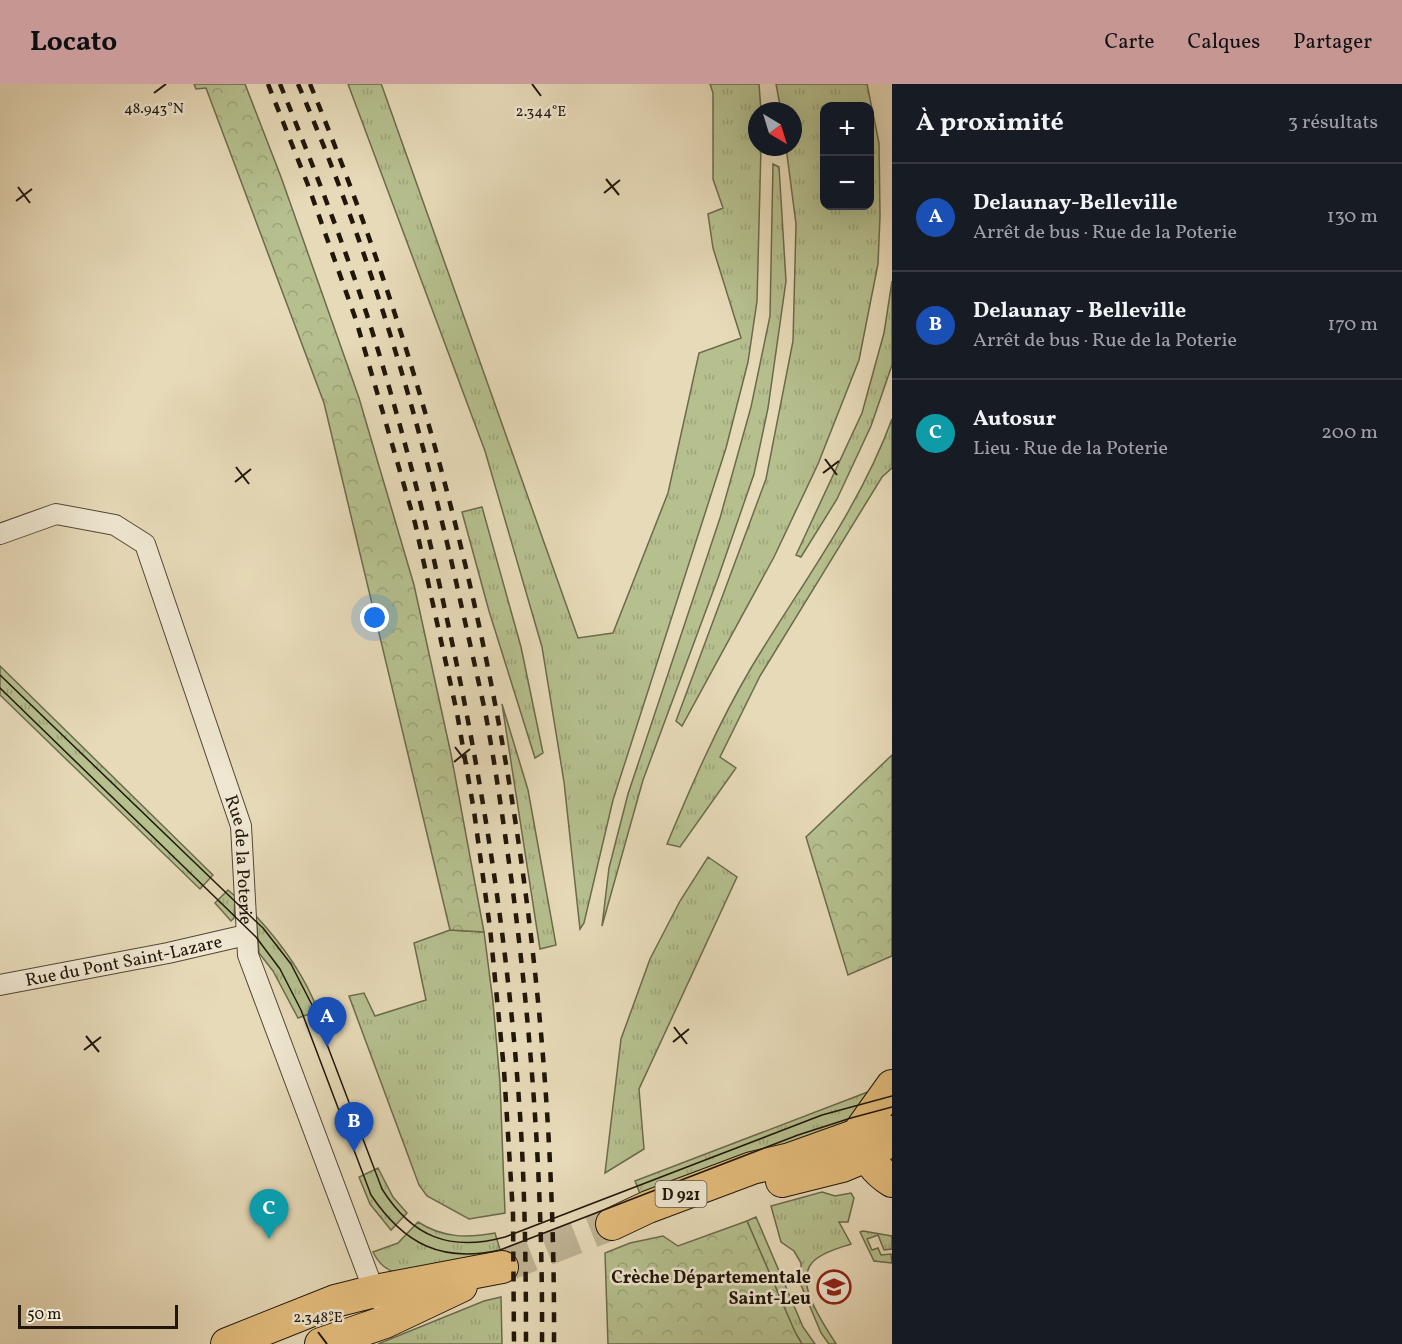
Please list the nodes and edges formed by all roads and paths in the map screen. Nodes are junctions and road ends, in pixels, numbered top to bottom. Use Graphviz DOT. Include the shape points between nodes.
graph roads {
  1 [pos="0,534"];
  2 [pos="246,935"];
  3 [pos="0,985"];
  4 [pos="892,1086"];
  5 [pos="892,1132"];
  6 [pos="892,1139"];
  7 [pos="861,1145"];
  8 [pos="892,1181"];
  9 [pos="375,1292"];
  10 [pos="385,1322"];
  11 [pos="227,1344"];
  12 [pos="321,1344"];
  1 -- 2 [label="street, Rue de la Poterie" via="56,514 116,525 145,544 241,826"];
  2 -- 3 [label="street, Rue du Pont Saint-Lazare"];
  2 -- 9 [label="street, Rue de la Poterie" via="248,955"];
  4 -- 7 [label="main road" via="881,1098"];
  5 -- 7 [label="main road"];
  6 -- 7 [label="main road"];
  7 -- 7 [label="main road" via="790,1159 748,1179 835,1168"];
  7 -- 8 [label="main road" via="878,1170"];
  9 -- 10 [label="street, Rue de la Poterie"];
  9 -- 10 [label="main road" via="502,1267"];
  9 -- 11 [label="main road" via="335,1301"];
  10 -- 12 [label="main road"];
}
